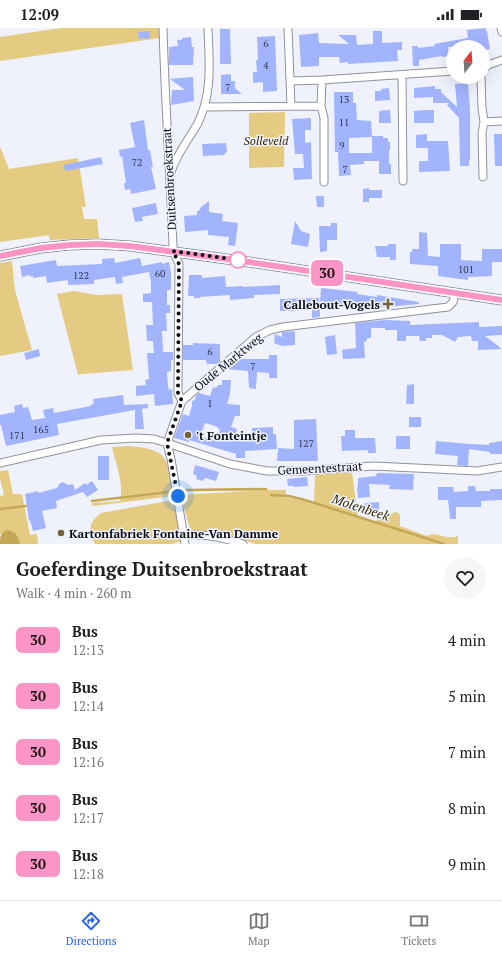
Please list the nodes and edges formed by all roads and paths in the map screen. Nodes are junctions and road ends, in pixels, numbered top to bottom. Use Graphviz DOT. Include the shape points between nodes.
graph roads {
  1 [pos="163,28"];
  2 [pos="208,28"];
  3 [pos="288,28"];
  4 [pos="501,28"];
  5 [pos="502,32"];
  6 [pos="502,60"];
  7 [pos="490,64"];
  8 [pos="446,72"];
  9 [pos="402,75"];
  10 [pos="322,80"];
  11 [pos="291,81"];
  12 [pos="481,84"];
  13 [pos="291,106"];
  14 [pos="321,106"];
  15 [pos="204,107"];
  16 [pos="502,121"];
  17 [pos="484,122"];
  18 [pos="170,174"];
  19 [pos="483,177"];
  20 [pos="324,182"];
  21 [pos="403,182"];
  22 [pos="173,251"];
  23 [pos="0,256"];
  24 [pos="455,293"];
  25 [pos="502,300"];
  26 [pos="182,401"];
  27 [pos="167,443"];
  28 [pos="0,463"];
  29 [pos="502,467"];
  30 [pos="184,535"];
  31 [pos="186,544"];
  32 [pos="244,544"];
  1 -- 18 [label="street, Duitsenbroekstraat"];
  2 -- 15 [label="street" via="209,88"];
  3 -- 11 [label="street"];
  4 -- 5 [label="street"];
  6 -- 7 [label="street"];
  8 -- 9 [label="street"];
  9 -- 10 [label="street"];
  9 -- 21 [label="street"];
  10 -- 11 [label="street"];
  10 -- 14 [label="street"];
  11 -- 13 [label="street"];
  12 -- 17 [label="street"];
  13 -- 14 [label="street"];
  13 -- 15 [label="street"];
  14 -- 20 [label="street" via="324,118"];
  15 -- 18 [label="street"];
  16 -- 17 [label="street"];
  17 -- 19 [label="street"];
  18 -- 22 [label="street, Duitsenbroekstraat"];
  22 -- 23 [label="street" via="98,244 62,246"];
  22 -- 24 [label="street"];
  22 -- 26 [label="street, Duitsenbroekstraat" via="179,264 178,393"];
  24 -- 25 [label="street"];
  24 -- 26 [label="street, Oude Marktweg" via="453,302 448,307 270,330 256,337"];
  26 -- 27 [label="street, Oude Marktweg"];
  27 -- 28 [label="street, Gemeentestraat" via="136,438 102,440"];
  27 -- 29 [label="street, Gemeentestraat" via="230,464 275,471 374,466 477,471"];
  27 -- 30 [label="street"];
  30 -- 31 [label="street"];
  30 -- 32 [label="street" via="206,534"];
}
